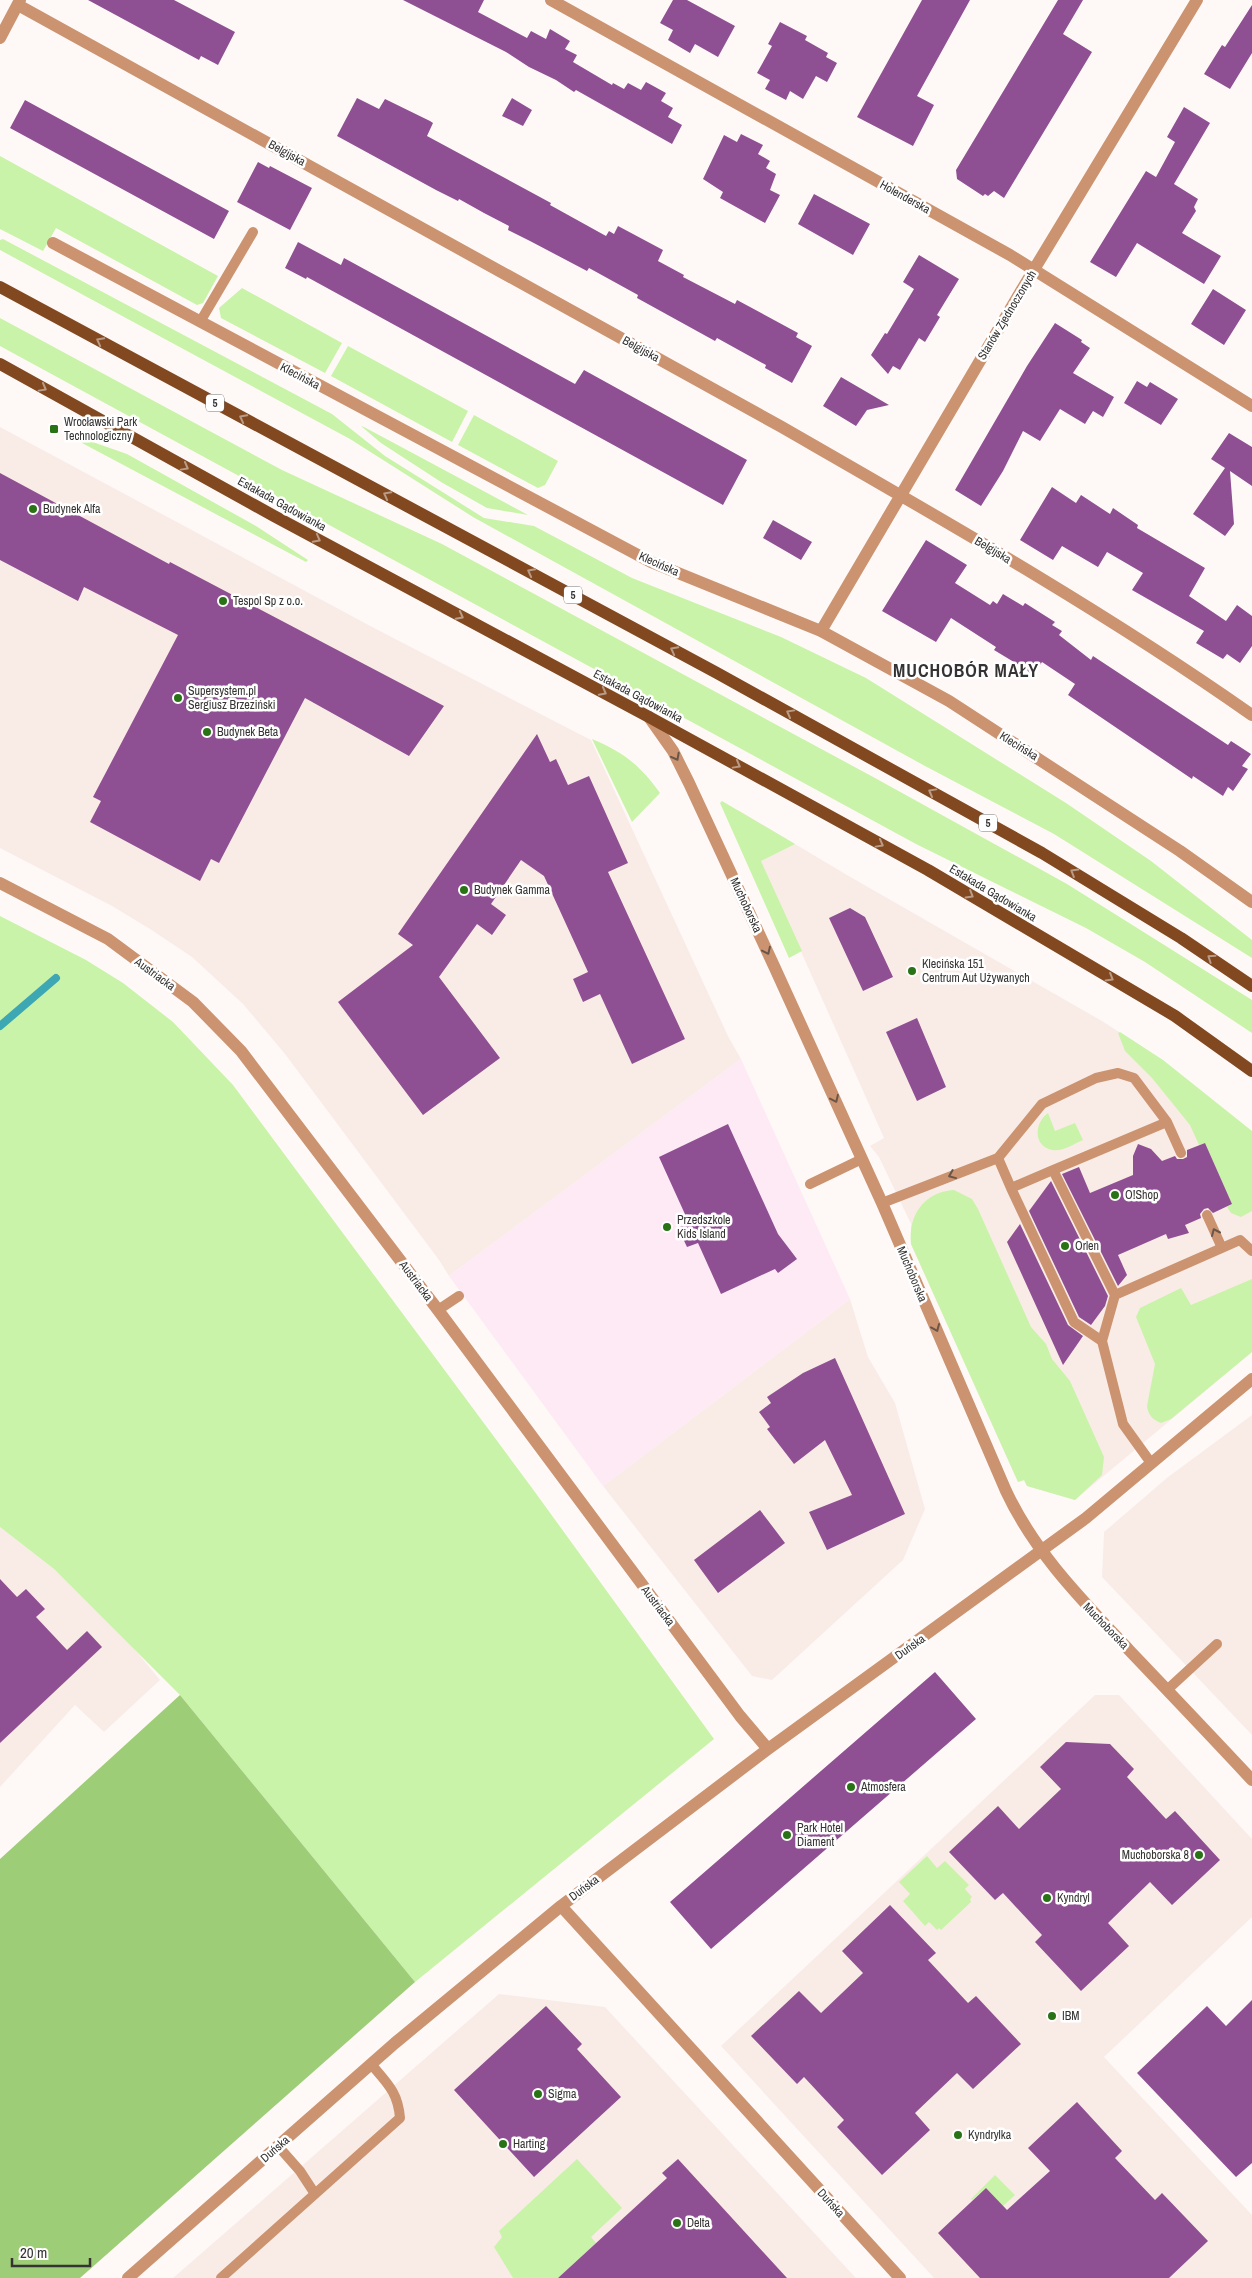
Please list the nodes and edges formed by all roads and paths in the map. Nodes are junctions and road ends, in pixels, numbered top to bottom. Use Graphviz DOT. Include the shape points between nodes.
graph roads {
  1 [pos="551,0"];
  2 [pos="1197,0"];
  3 [pos="19,2"];
  4 [pos="0,38"];
  5 [pos="253,232"];
  6 [pos="53,243"];
  7 [pos="1034,270"];
  8 [pos="0,287"];
  9 [pos="200,322"];
  10 [pos="0,364"];
  11 [pos="1252,406"];
  12 [pos="901,495"];
  13 [pos="821,631"];
  14 [pos="1252,715"];
  15 [pos="648,716"];
  16 [pos="0,883"];
  17 [pos="1252,902"];
  18 [pos="1252,986"];
  19 [pos="1252,1071"];
  20 [pos="1167,1122"];
  21 [pos="1181,1154"];
  22 [pos="998,1158"];
  23 [pos="862,1159"];
  24 [pos="1054,1170"];
  25 [pos="810,1184"];
  26 [pos="1012,1188"];
  27 [pos="882,1203"];
  28 [pos="1207,1215"];
  29 [pos="1222,1248"];
  30 [pos="1252,1251"];
  31 [pos="1115,1295"];
  32 [pos="459,1296"];
  33 [pos="438,1310"];
  34 [pos="1102,1341"];
  35 [pos="1252,1379"];
  36 [pos="1151,1463"];
  37 [pos="1041,1552"];
  38 [pos="1217,1644"];
  39 [pos="1167,1690"];
  40 [pos="768,1749"];
  41 [pos="1252,1780"];
  42 [pos="561,1906"];
  43 [pos="371,2064"];
  44 [pos="278,2146"];
  45 [pos="315,2194"];
  46 [pos="128,2278"];
  47 [pos="221,2278"];
  48 [pos="900,2278"];
  1 -- 7 [label="street, Holenderska"];
  2 -- 7 [label="street, Stanów Zjednoczonych"];
  3 -- 4 [label="street"];
  3 -- 12 [label="street, Belgijska"];
  5 -- 9 [label="lane"];
  6 -- 9 [label="street, Klecińska"];
  7 -- 11 [label="street, Holenderska"];
  7 -- 12 [label="street, Stanów Zjednoczonych"];
  18 -- 8 [label="main road, 5, one-way" via="1042,853 708,668"];
  9 -- 13 [label="street, Klecińska" via="651,562"];
  10 -- 15 [label="main road, Estakada Gądowianka, one-way" via="274,516"];
  12 -- 13 [label="street, Stanów Zjednoczonych"];
  12 -- 14 [label="street, Belgijska" via="1095,612"];
  13 -- 17 [label="street, Klecińska" via="957,706 1180,851"];
  15 -- 19 [label="main road, Estakada Gądowianka, one-way" via="928,870 1175,1016"];
  15 -- 23 [label="street, Muchoborska, one-way" via="673,751 689,783"];
  16 -- 33 [label="street, Austriacka" via="108,939 193,1002 241,1051"];
  20 -- 21 [label="lane"];
  20 -- 22 [label="lane" via="1134,1078 1118,1073 1096,1078 1042,1104"];
  20 -- 24 [label="lane"];
  22 -- 26 [label="lane"];
  22 -- 27 [label="lane, one-way"];
  23 -- 25 [label="lane"];
  23 -- 27 [label="street, Muchoborska"];
  24 -- 26 [label="lane"];
  24 -- 31 [label="lane"];
  26 -- 34 [label="lane" via="1074,1322"];
  27 -- 37 [label="street, Muchoborska, one-way" via="1006,1491"];
  29 -- 28 [label="lane, one-way"];
  29 -- 30 [label="lane" via="1240,1240"];
  29 -- 31 [label="lane"];
  31 -- 34 [label="lane"];
  32 -- 33 [label="lane"];
  33 -- 40 [label="street, Austriacka" via="723,1694"];
  34 -- 36 [label="lane" via="1123,1424"];
  35 -- 36 [label="street, Duńska"];
  36 -- 37 [label="street, Duńska"];
  37 -- 39 [label="street, Muchoborska"];
  37 -- 40 [label="street, Duńska"];
  38 -- 39 [label="lane"];
  39 -- 41 [label="street, Muchoborska"];
  40 -- 42 [label="street, Duńska"];
  42 -- 43 [label="street, Duńska"];
  42 -- 48 [label="street, Duńska"];
  43 -- 44 [label="street, Duńska"];
  43 -- 45 [label="lane" via="395,2093 400,2118"];
  44 -- 45 [label="lane"];
  44 -- 46 [label="street, Duńska"];
  45 -- 47 [label="lane"];
}
